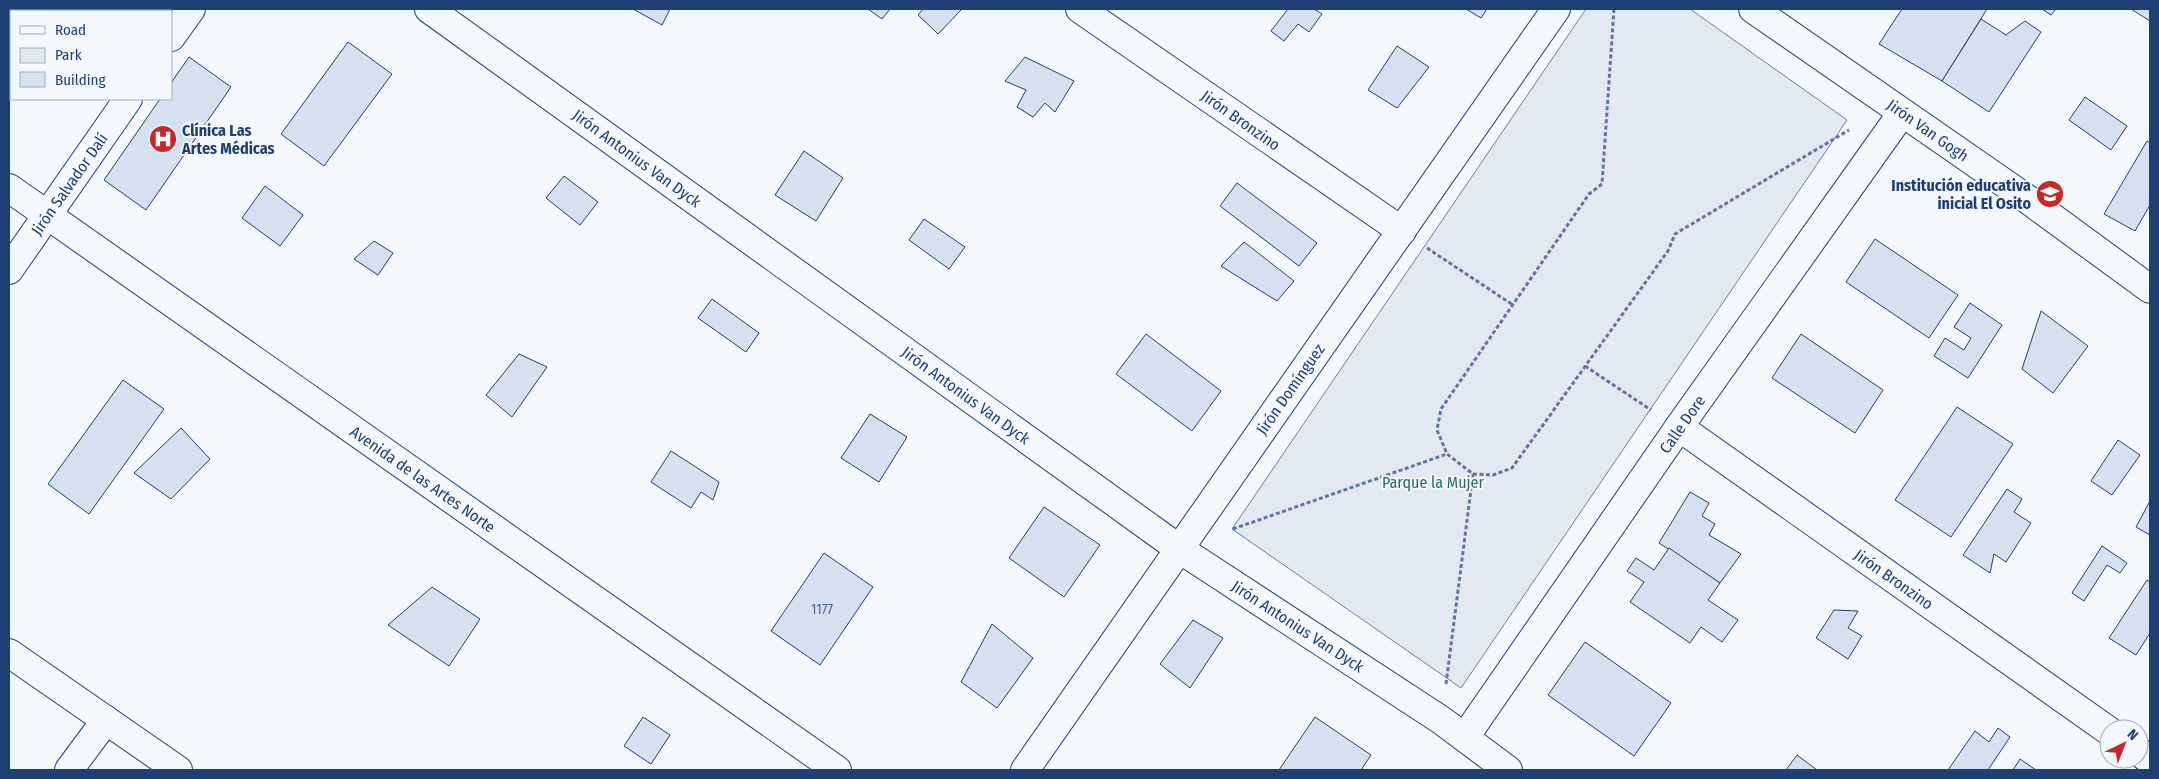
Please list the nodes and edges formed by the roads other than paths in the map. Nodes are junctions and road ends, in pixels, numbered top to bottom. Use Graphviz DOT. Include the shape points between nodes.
graph roads {
  1 [pos="191,9"];
  2 [pos="429,9"];
  3 [pos="1080,9"];
  4 [pos="1556,9"];
  5 [pos="1753,9"];
  6 [pos="172,36"];
  7 [pos="127,100"];
  8 [pos="1902,113"];
  9 [pos="9,188"];
  10 [pos="47,216"];
  11 [pos="1402,231"];
  12 [pos="9,270"];
  13 [pos="2150,289"];
  14 [pos="1679,427"];
  15 [pos="1178,548"];
  16 [pos="9,653"];
  17 [pos="106,720"];
  18 [pos="2099,724"];
  19 [pos="1465,737"];
  20 [pos="69,770"];
  21 [pos="178,770"];
  22 [pos="837,770"];
  23 [pos="1025,770"];
  24 [pos="1508,770"];
  1 -- 6 [label="street"];
  2 -- 15 [label="street, Jirón Antonius Van Dyck"];
  3 -- 11 [label="street, Jirón Bronzino"];
  4 -- 11 [label="street, Jirón Domínguez"];
  5 -- 8 [label="street, Jirón Van Gogh"];
  7 -- 10 [label="street, Jirón Salvador Dalí"];
  8 -- 13 [label="street, Jirón Van Gogh"];
  8 -- 14 [label="street, Calle Dore"];
  9 -- 10 [label="street, Avenida de las Artes Norte"];
  10 -- 12 [label="street, Jirón Salvador Dalí"];
  10 -- 22 [label="street, Avenida de las Artes Norte"];
  11 -- 15 [label="street, Jirón Domínguez"];
  14 -- 18 [label="street, Jirón Bronzino"];
  14 -- 19 [label="street, Calle Dore"];
  15 -- 19 [label="street, Jirón Antonius Van Dyck"];
  15 -- 23 [label="street, Jirón Domínguez"];
  16 -- 17 [label="street"];
  17 -- 20 [label="street"];
  17 -- 21 [label="street"];
  19 -- 24 [label="street, Jirón Antonius Van Dyck"];
}
